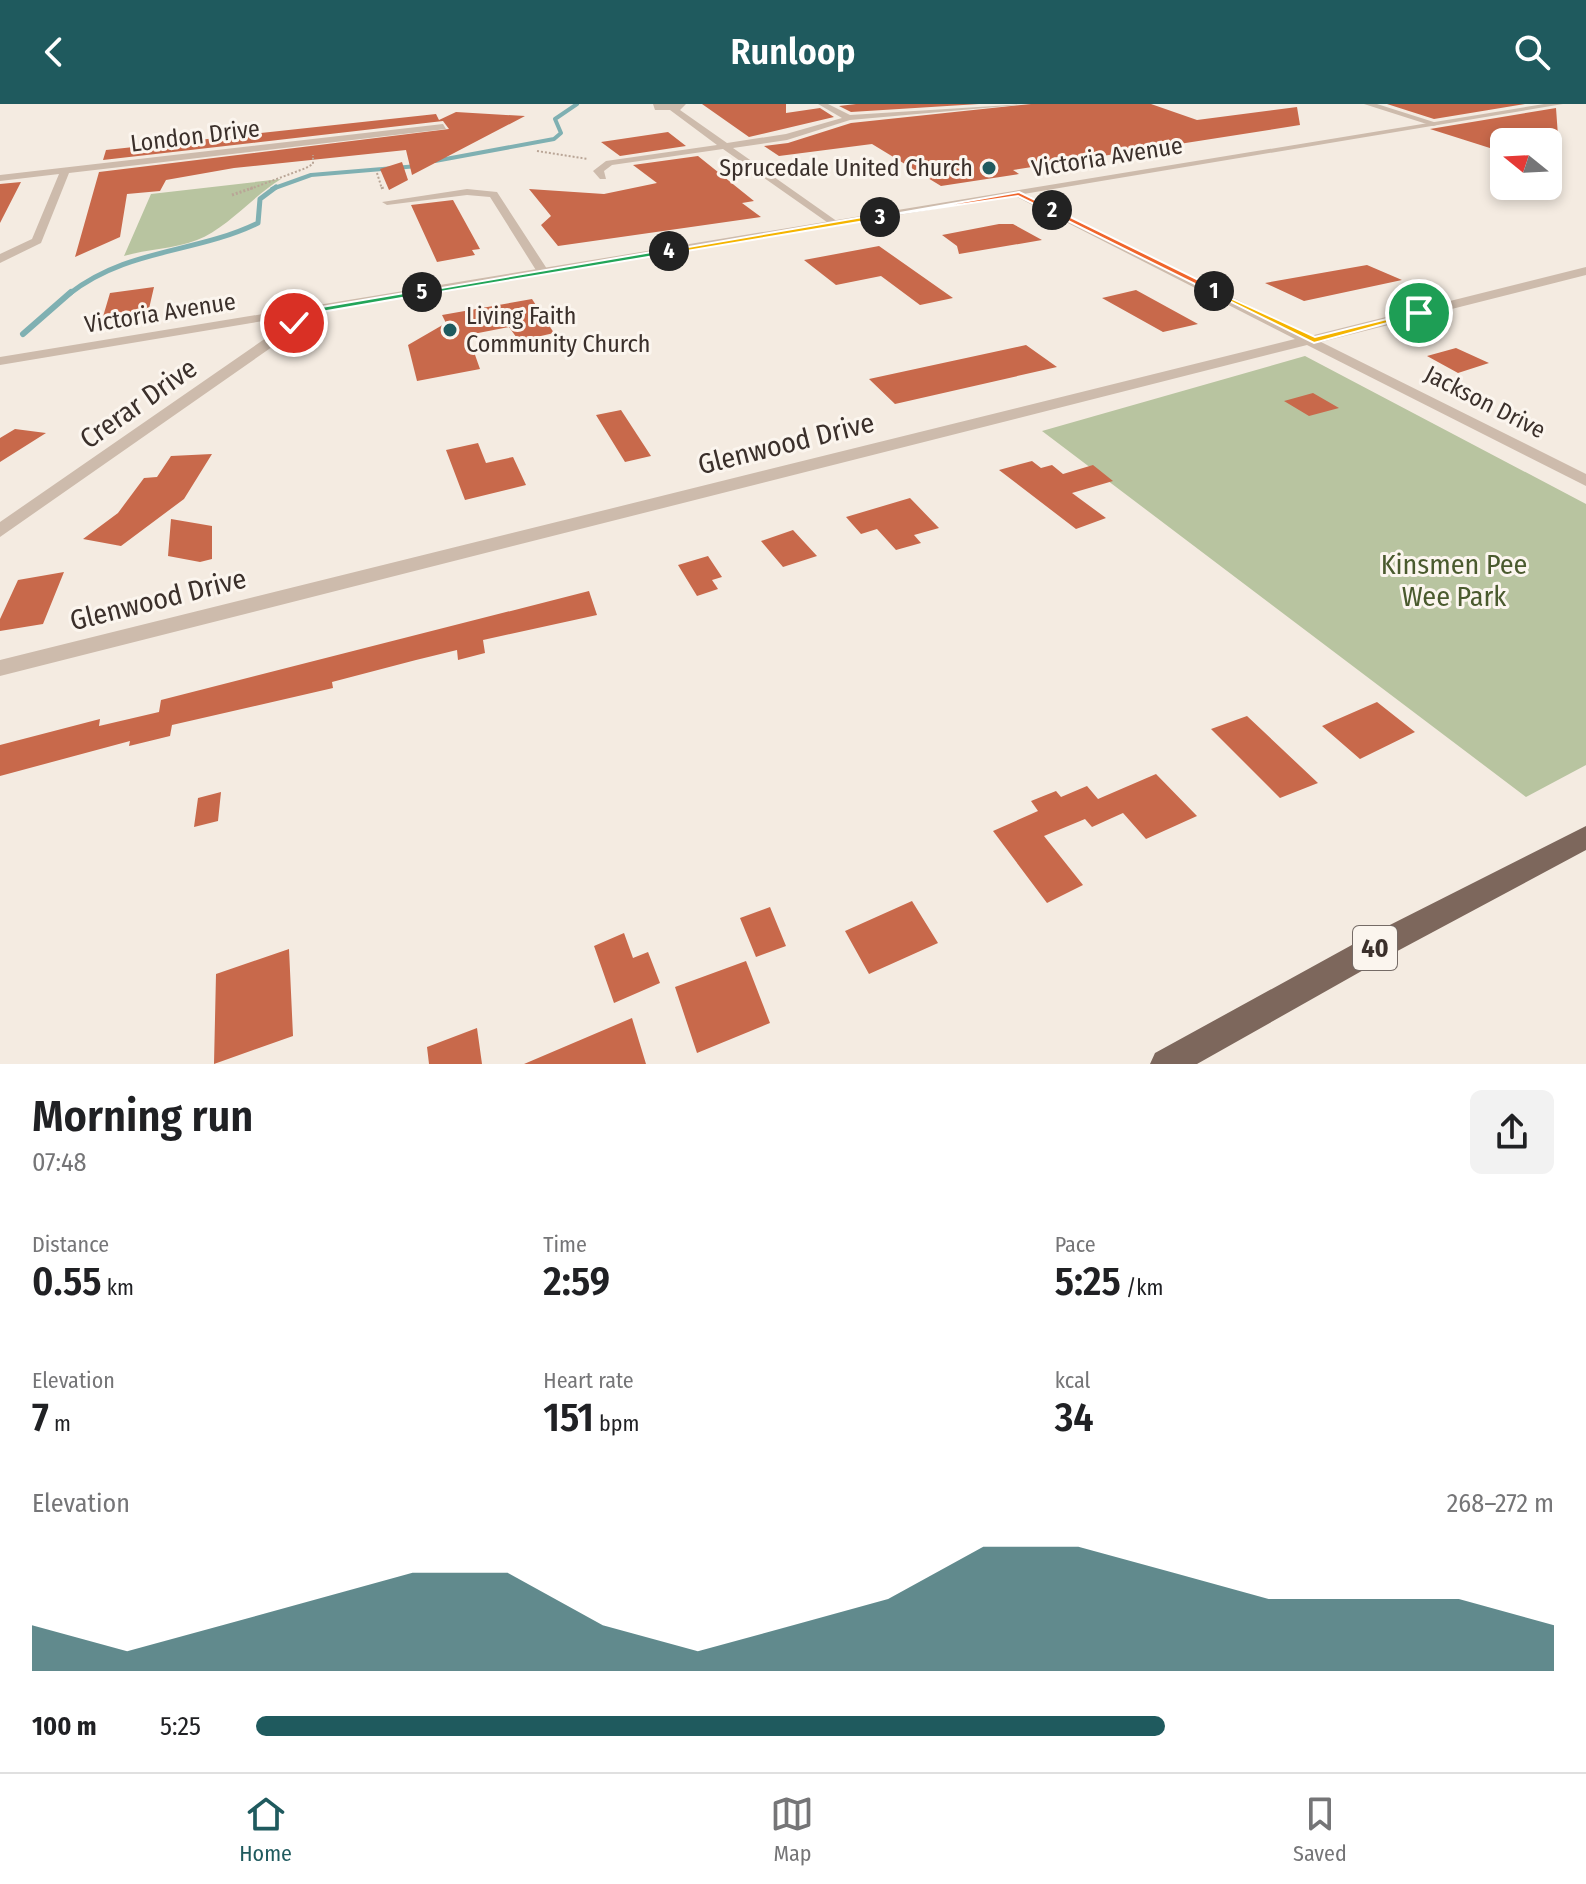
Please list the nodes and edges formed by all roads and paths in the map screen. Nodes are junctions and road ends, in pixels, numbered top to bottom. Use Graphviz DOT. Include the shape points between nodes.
graph roads {
  1 [pos="657,104"];
  2 [pos="822,104"];
  3 [pos="1024,104"];
  4 [pos="1368,104"];
  5 [pos="1559,104"];
  6 [pos="677,106"];
  7 [pos="849,118"];
  8 [pos="1436,124"];
  9 [pos="443,127"];
  10 [pos="308,143"];
  11 [pos="724,145"];
  12 [pos="537,151"];
  13 [pos="609,163"];
  14 [pos="65,171"];
  15 [pos="603,177"];
  16 [pos="0,178"];
  17 [pos="1019,194"];
  18 [pos="232,195"];
  19 [pos="387,202"];
  20 [pos="834,224"];
  21 [pos="0,259"];
  22 [pos="1586,271"];
  23 [pos="543,272"];
  24 [pos="301,313"];
  25 [pos="1314,340"];
  26 [pos="0,361"];
  27 [pos="1586,481"];
  28 [pos="0,531"];
  29 [pos="0,668"];
  30 [pos="1586,837"];
  31 [pos="1166,1064"];
  1 -- 6 [label="street"];
  2 -- 7 [label="street"];
  3 -- 7 [label="street"];
  4 -- 8 [label="street"];
  5 -- 8 [label="street, Victoria Avenue"];
  6 -- 11 [label="street"];
  7 -- 11 [label="street" via="750,145"];
  8 -- 17 [label="street, Victoria Avenue"];
  9 -- 10 [label="street, London Drive"];
  10 -- 14 [label="street, London Drive"];
  10 -- 18 [label="path" via="313,164"];
  11 -- 13 [label="street"];
  11 -- 20 [label="street"];
  12 -- 13 [label="path"];
  13 -- 15 [label="street" via="598,171"];
  14 -- 16 [label="street, London Drive"];
  14 -- 21 [label="street" via="37,241"];
  17 -- 20 [label="street, Victoria Avenue"];
  17 -- 25 [label="street, Jackson Drive"];
  19 -- 23 [label="street" via="493,194"];
  20 -- 23 [label="street, Victoria Avenue"];
  22 -- 25 [label="street, Glenwood Drive"];
  23 -- 24 [label="street, Victoria Avenue"];
  24 -- 26 [label="street, Victoria Avenue"];
  24 -- 28 [label="street, Crerar Drive" via="287,330"];
  25 -- 27 [label="street, Jackson Drive"];
  25 -- 29 [label="street, Glenwood Drive"];
  30 -- 31 [label="main road, 40"];
}
